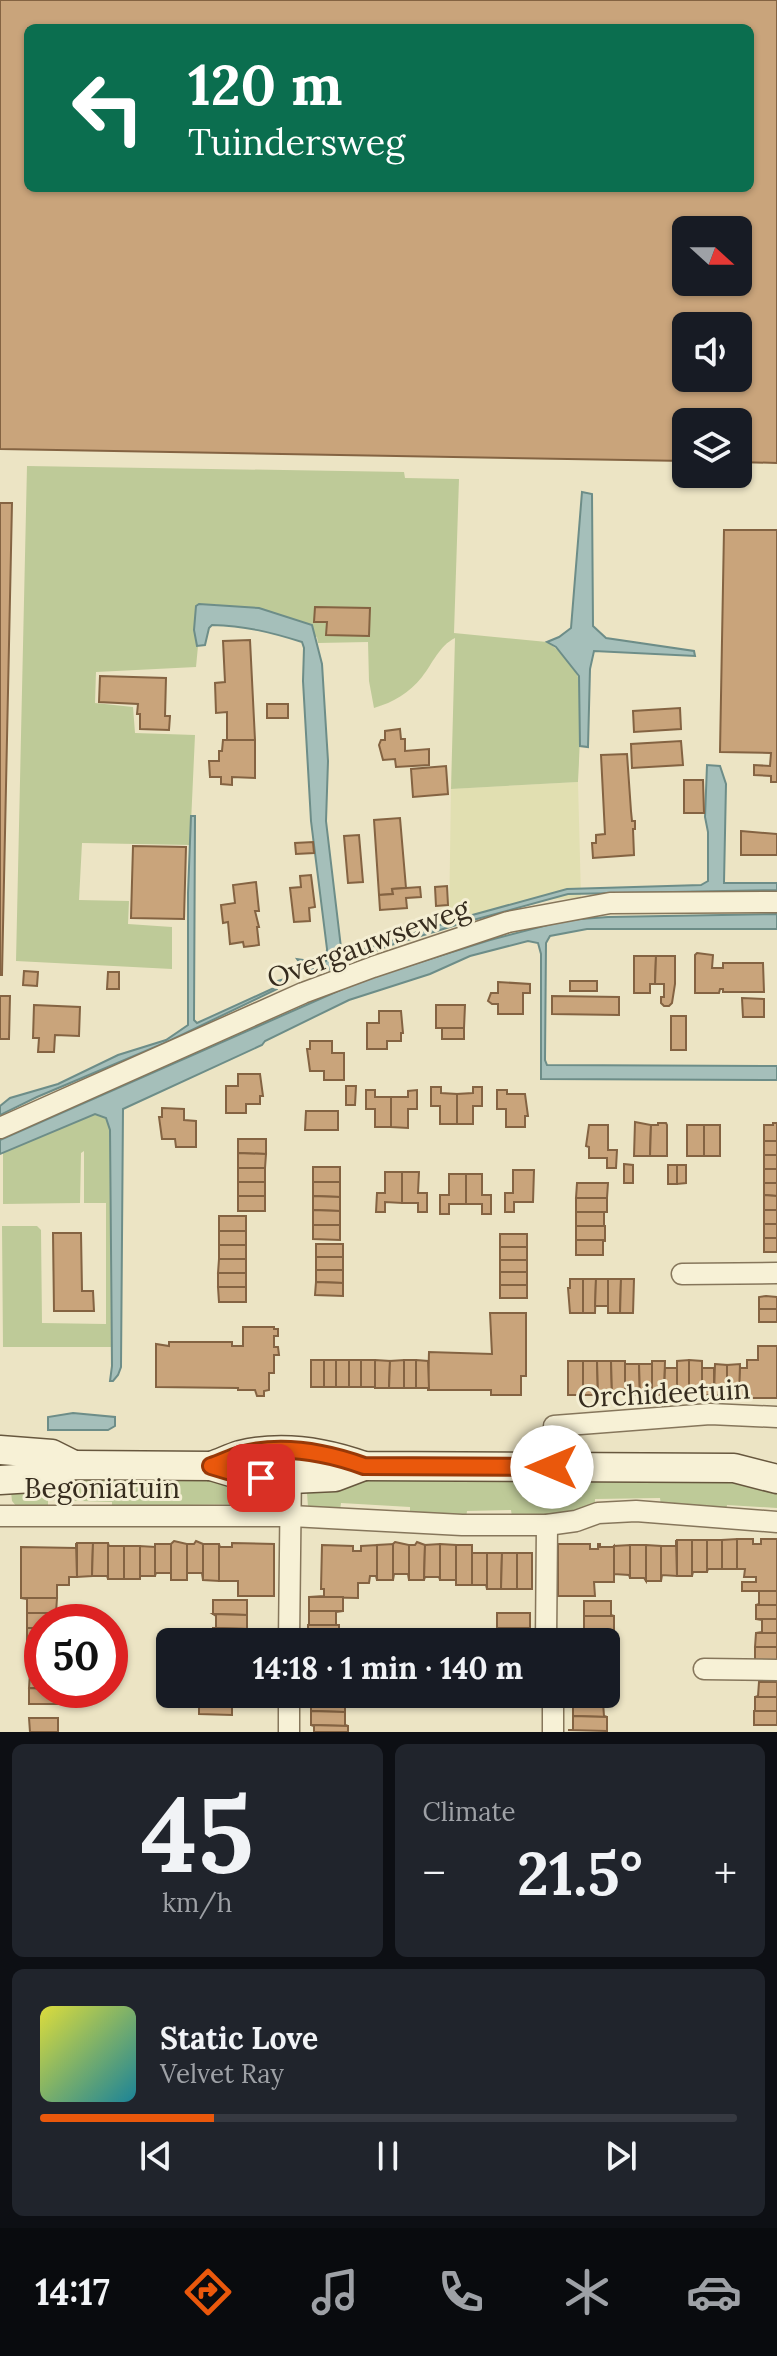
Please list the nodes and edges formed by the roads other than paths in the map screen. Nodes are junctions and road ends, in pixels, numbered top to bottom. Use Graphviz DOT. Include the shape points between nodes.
graph roads {
  1 [pos="777,902"];
  2 [pos="0,1128"];
  3 [pos="777,1273"];
  4 [pos="682,1274"];
  5 [pos="777,1417"];
  6 [pos="554,1426"];
  7 [pos="0,1450"];
  8 [pos="777,1457"];
  9 [pos="74,1465"];
  10 [pos="291,1465"];
  11 [pos="734,1468"];
  12 [pos="777,1479"];
  13 [pos="0,1480"];
  14 [pos="0,1516"];
  15 [pos="291,1516"];
  16 [pos="777,1522"];
  17 [pos="547,1525"];
  18 [pos="289,1628"];
  19 [pos="546,1628"];
  20 [pos="704,1669"];
  21 [pos="777,1670"];
  22 [pos="289,1708"];
  23 [pos="553,1708"];
  24 [pos="289,1732"];
  25 [pos="553,1732"];
  1 -- 2 [label="street, Overgauwseweg" via="610,903 508,922 303,993"];
  3 -- 4 [label="street"];
  5 -- 6 [label="street, Orchideetuin" via="710,1414"];
  7 -- 9 [label="main road" via="52,1454"];
  8 -- 11 [label="main road"];
  9 -- 10 [label="main road" via="211,1466 241,1475"];
  9 -- 13 [label="main road" via="33,1478"];
  10 -- 11 [label="main road" via="335,1477 364,1466"];
  10 -- 15 [label="street"];
  11 -- 12 [label="main road"];
  14 -- 15 [label="street, Begoniatuin"];
  15 -- 17 [label="street, Begoniatuin"];
  15 -- 18 [label="street"];
  16 -- 17 [label="street, Begoniatuin" via="636,1511"];
  17 -- 19 [label="street"];
  20 -- 21 [label="street"];
  22 -- 24 [label="street"];
  23 -- 25 [label="street"];
}
